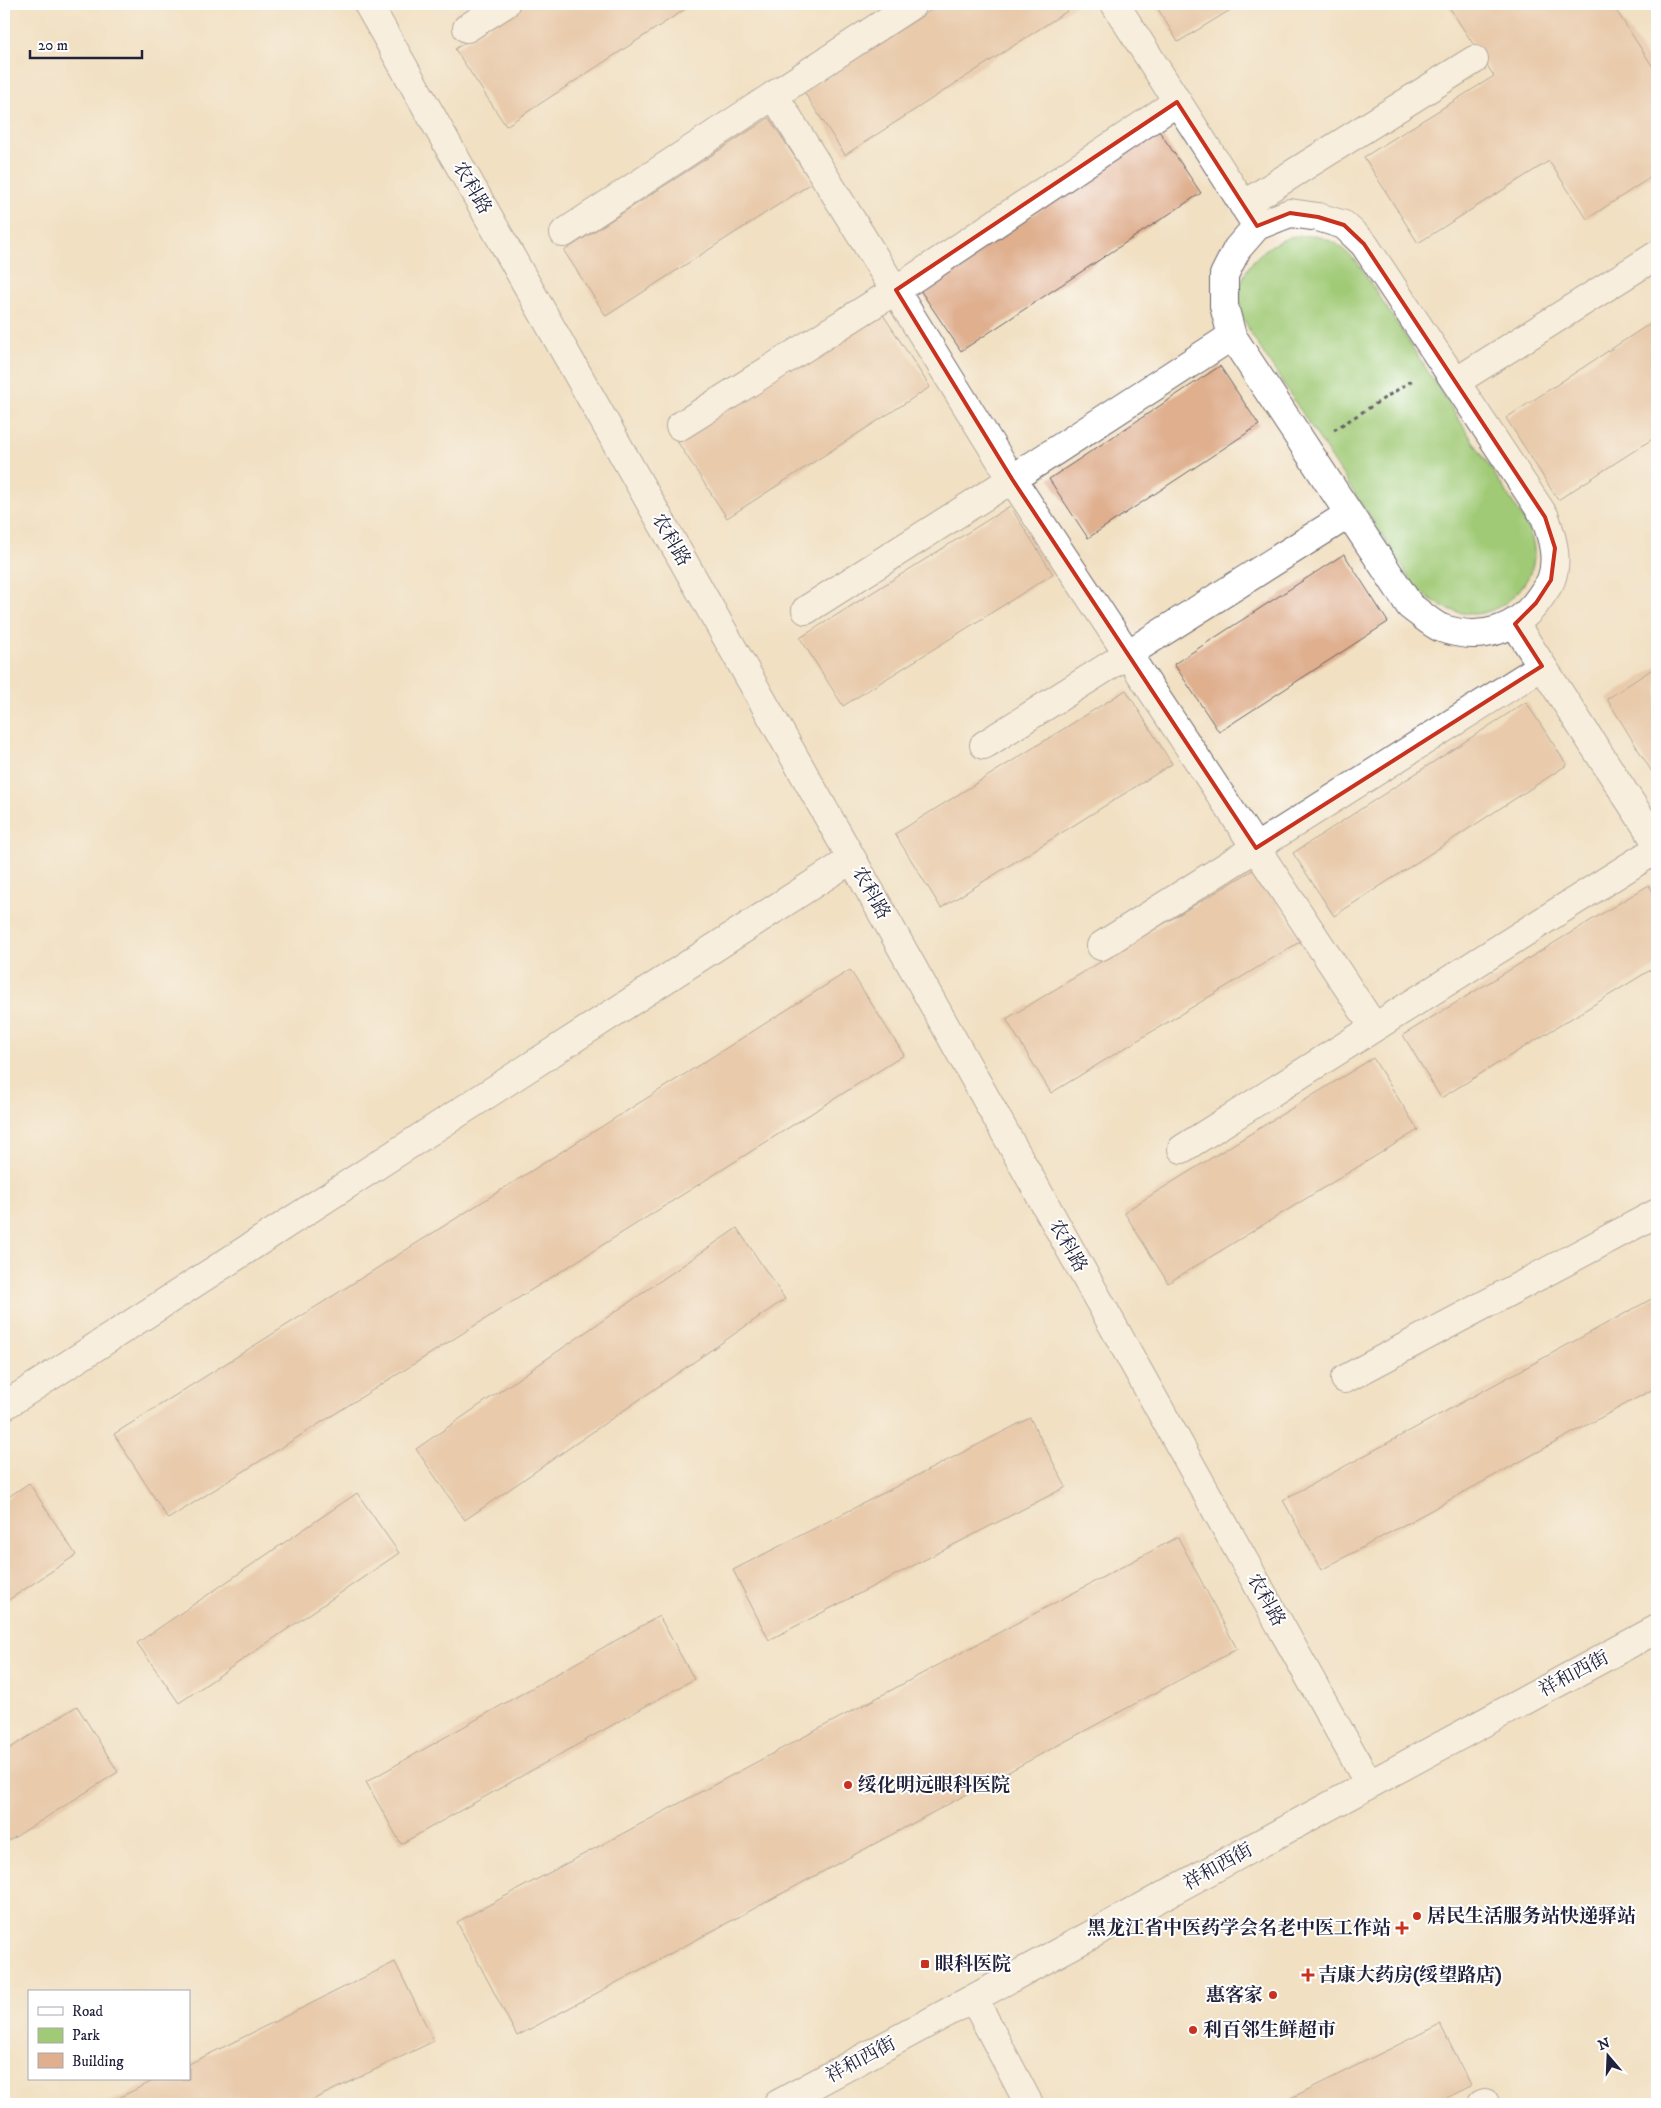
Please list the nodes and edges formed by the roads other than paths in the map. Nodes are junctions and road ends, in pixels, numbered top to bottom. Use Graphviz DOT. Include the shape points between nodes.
graph roads {
  1 [pos="368,4"];
  2 [pos="505,4"];
  3 [pos="913,4"];
  4 [pos="1115,4"];
  5 [pos="467,28"];
  6 [pos="1474,60"];
  7 [pos="774,95"];
  8 [pos="1177,102"];
  9 [pos="1250,216"];
  10 [pos="564,233"];
  11 [pos="1657,255"];
  12 [pos="896,290"];
  13 [pos="1232,336"];
  14 [pos="1450,371"];
  15 [pos="680,426"];
  16 [pos="1012,479"];
  17 [pos="1349,514"];
  18 [pos="806,610"];
  19 [pos="1515,624"];
  20 [pos="1127,654"];
  21 [pos="1542,666"];
  22 [pos="984,745"];
  23 [pos="1657,843"];
  24 [pos="1256,848"];
  25 [pos="1657,849"];
  26 [pos="852,859"];
  27 [pos="1102,946"];
  28 [pos="1374,1027"];
  29 [pos="1182,1149"];
  30 [pos="1657,1213"];
  31 [pos="1346,1379"];
  32 [pos="4,1406"];
  33 [pos="1657,1629"];
  34 [pos="1368,1784"];
  35 [pos="974,1999"];
  36 [pos="778,2104"];
  37 [pos="1029,2104"];
  1 -- 26 [label="street, 农科路"];
  2 -- 5 [label="street"];
  3 -- 7 [label="street"];
  4 -- 8 [label="street"];
  6 -- 9 [label="street"];
  7 -- 10 [label="street"];
  7 -- 12 [label="street"];
  8 -- 9 [label="street"];
  8 -- 12 [label="street"];
  9 -- 13 [label="street" via="1224,276 1224,306"];
  9 -- 14 [label="street" via="1290,213 1318,216 1344,225 1364,244"];
  11 -- 14 [label="street"];
  12 -- 15 [label="street"];
  12 -- 16 [label="street"];
  13 -- 16 [label="street"];
  13 -- 17 [label="street"];
  14 -- 19 [label="street" via="1545,517 1555,548 1551,580 1536,603"];
  16 -- 18 [label="street"];
  16 -- 20 [label="street"];
  17 -- 19 [label="street" via="1410,606 1440,627 1470,635 1494,632"];
  17 -- 20 [label="street"];
  19 -- 21 [label="street"];
  20 -- 22 [label="street"];
  20 -- 24 [label="street"];
  21 -- 23 [label="street"];
  21 -- 24 [label="street"];
  24 -- 27 [label="street"];
  24 -- 28 [label="street"];
  25 -- 28 [label="street"];
  26 -- 32 [label="street"];
  26 -- 34 [label="street, 农科路"];
  28 -- 29 [label="street"];
  30 -- 31 [label="street"];
  33 -- 34 [label="street, 祥和西街"];
  34 -- 35 [label="street, 祥和西街"];
  35 -- 36 [label="street, 祥和西街"];
  35 -- 37 [label="street"];
}
